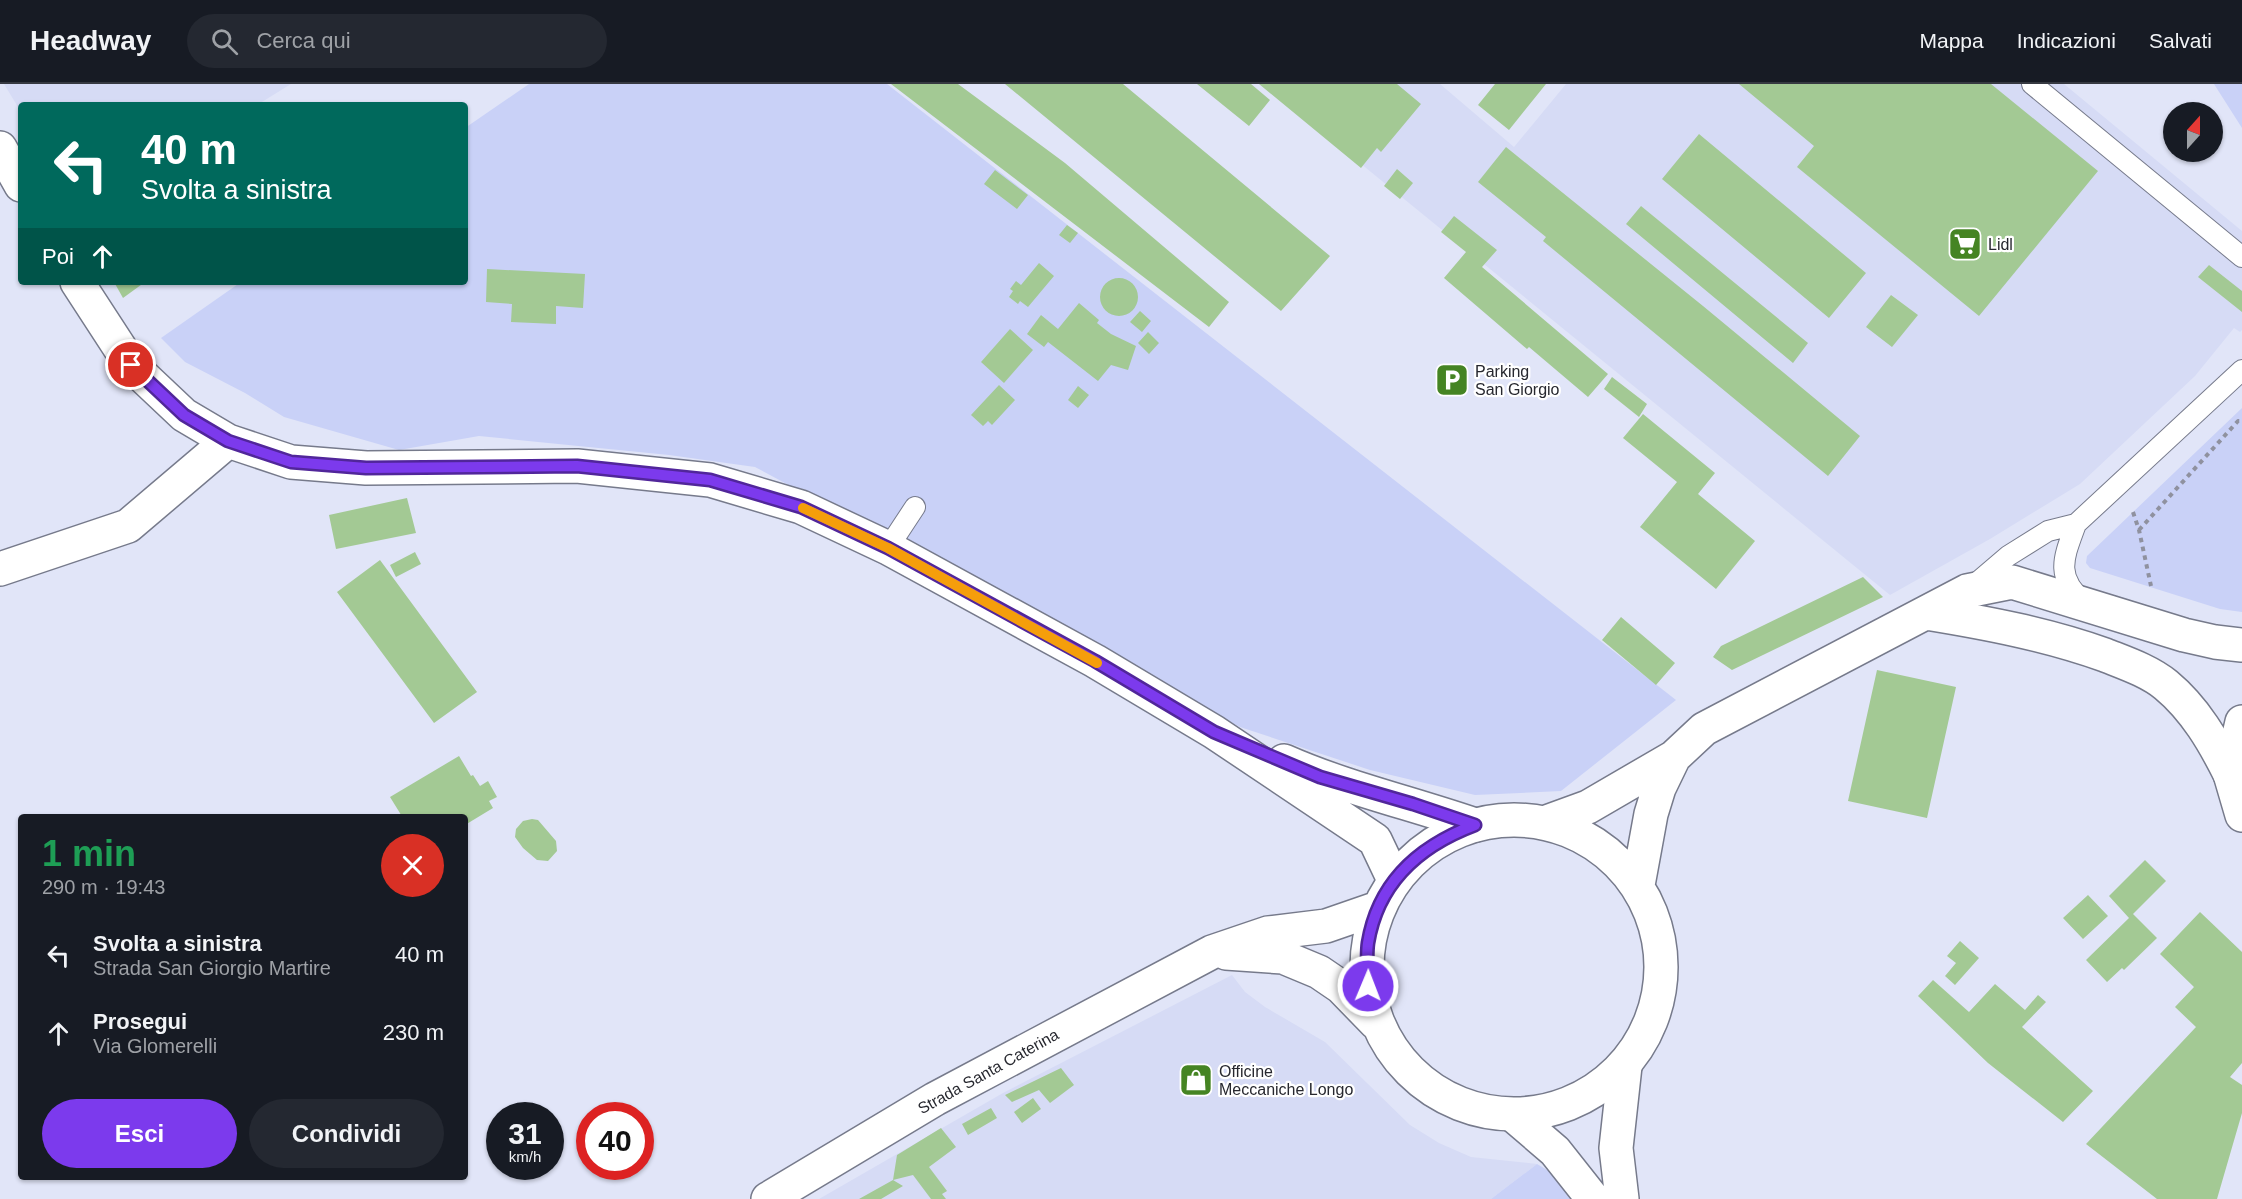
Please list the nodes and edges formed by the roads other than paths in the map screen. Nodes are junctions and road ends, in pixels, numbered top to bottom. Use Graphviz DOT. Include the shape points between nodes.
graph roads {
  1 [pos="2032,84"];
  2 [pos="0,148"];
  3 [pos="18,180"];
  4 [pos="2242,257"];
  5 [pos="79,285"];
  6 [pos="2242,370"];
  7 [pos="228,441"];
  8 [pos="915,507"];
  9 [pos="2076,524"];
  10 [pos="888,548"];
  11 [pos="0,569"];
  12 [pos="1967,591"];
  13 [pos="2087,605"];
  14 [pos="1926,613"];
  15 [pos="2242,645"];
  16 [pos="2242,722"];
  17 [pos="1214,732"];
  18 [pos="1674,757"];
  19 [pos="2230,774"];
  20 [pos="2242,815"];
  21 [pos="1544,823"];
  22 [pos="1475,825"];
  23 [pos="1394,880"];
  24 [pos="1638,885"];
  25 [pos="1378,908"];
  26 [pos="1212,952"];
  27 [pos="1378,1026"];
  28 [pos="1625,1066"];
  29 [pos="1513,1115"];
  30 [pos="768,1199"];
  31 [pos="1593,1199"];
  32 [pos="1622,1199"];
  1 -- 4 [label="lane"];
  2 -- 3 [label="street"];
  5 -- 7 [label="street" via="131,365 184,415"];
  6 -- 9 [label="lane"];
  7 -- 10 [label="street" via="291,462 366,468 577,466 710,480 801,507"];
  7 -- 11 [label="street" via="128,526"];
  8 -- 10 [label="lane"];
  9 -- 12 [label="lane" via="2048,531 2008,556"];
  9 -- 13 [label="lane" via="2063,559 2065,578 2072,592"];
  10 -- 17 [label="street" via="1095,661"];
  12 -- 13 [label="street" via="2012,582"];
  12 -- 14 [label="street"];
  13 -- 15 [label="street" via="2184,635"];
  14 -- 18 [label="street" via="1704,729"];
  14 -- 19 [label="street" via="2002,625 2130,664 2166,685 2194,715"];
  16 -- 19 [label="street"];
  17 -- 22 [label="street" via="1320,777"];
  17 -- 23 [label="street" via="1375,840"];
  18 -- 21 [label="street" via="1588,807"];
  18 -- 24 [label="street" via="1651,814"];
  19 -- 20 [label="street"];
  21 -- 22 [label="street" via="1510,820"];
  21 -- 24 [label="street" via="1581,836 1613,857"];
  22 -- 23 [label="street" via="1428,847"];
  23 -- 25 [label="street"];
  24 -- 28 [label="street" via="1655,921 1662,958 1660,998 1647,1034"];
  25 -- 26 [label="street, Strada Santa Caterina" via="1326,926 1268,933"];
  25 -- 27 [label="street" via="1368,944 1368,986"];
  26 -- 27 [label="street" via="1283,957 1319,972 1341,987"];
  26 -- 30 [label="street, Strada Santa Caterina" via="934,1099"];
  27 -- 29 [label="street" via="1401,1062 1433,1090 1471,1109"];
  28 -- 29 [label="street" via="1602,1087 1574,1103 1545,1112"];
  28 -- 32 [label="street" via="1616,1148"];
  29 -- 31 [label="street" via="1555,1151"];
}
